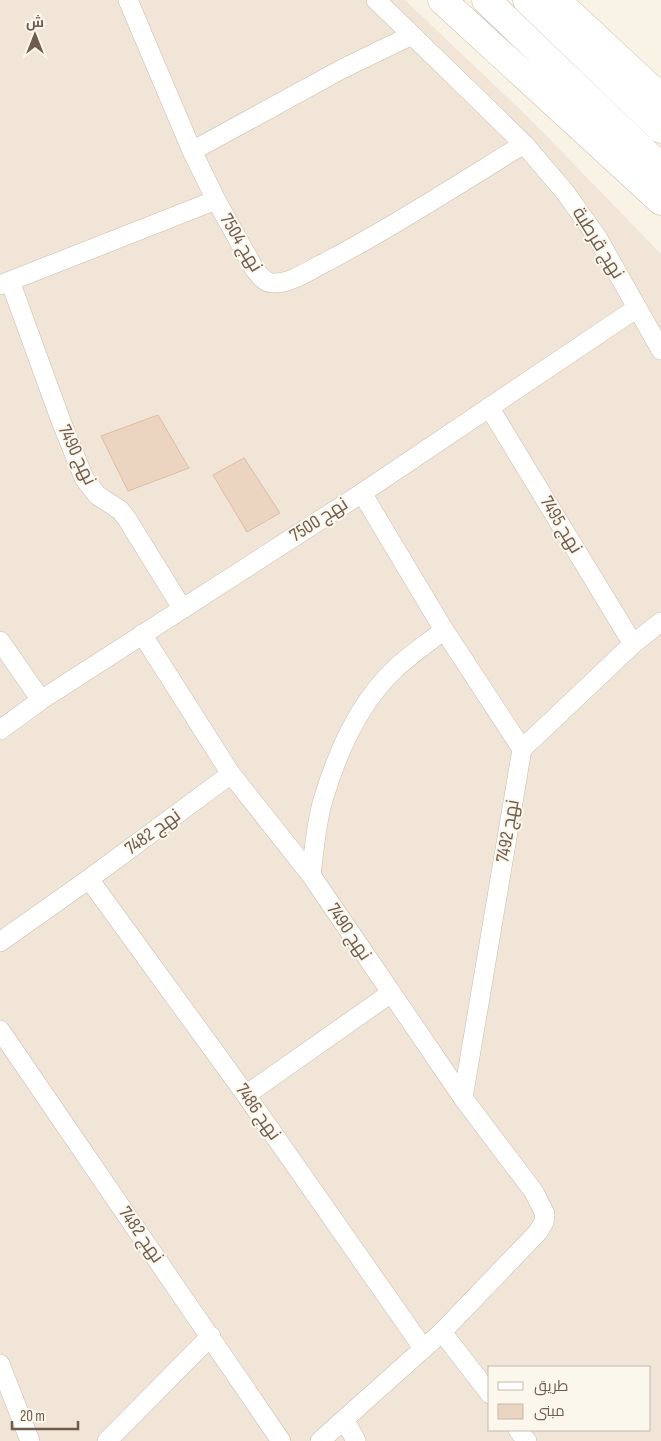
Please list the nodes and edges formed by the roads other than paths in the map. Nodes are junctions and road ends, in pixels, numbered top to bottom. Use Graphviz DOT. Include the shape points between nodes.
graph roads {
  1 [pos="128,0"];
  2 [pos="376,0"];
  3 [pos="442,0"];
  4 [pos="486,0"];
  5 [pos="527,0"];
  6 [pos="556,0"];
  7 [pos="412,35"];
  8 [pos="661,98"];
  9 [pos="661,129"];
  10 [pos="524,144"];
  11 [pos="192,151"];
  12 [pos="661,168"];
  13 [pos="216,200"];
  14 [pos="661,201"];
  15 [pos="5,283"];
  16 [pos="637,308"];
  17 [pos="661,350"];
  18 [pos="489,407"];
  19 [pos="362,493"];
  20 [pos="182,608"];
  21 [pos="661,622"];
  22 [pos="444,630"];
  23 [pos="142,634"];
  24 [pos="0,641"];
  25 [pos="634,644"];
  26 [pos="42,700"];
  27 [pos="0,730"];
  28 [pos="522,749"];
  29 [pos="231,774"];
  30 [pos="310,876"];
  31 [pos="89,879"];
  32 [pos="0,942"];
  33 [pos="391,993"];
  34 [pos="0,1030"];
  35 [pos="246,1095"];
  36 [pos="464,1098"];
  37 [pos="442,1332"];
  38 [pos="211,1336"];
  39 [pos="423,1348"];
  40 [pos="0,1364"];
  41 [pos="488,1391"];
  42 [pos="345,1420"];
  43 [pos="519,1431"];
  44 [pos="30,1441"];
  45 [pos="107,1441"];
  46 [pos="281,1441"];
  47 [pos="320,1441"];
  48 [pos="356,1441"];
  49 [pos="527,1441"];
  1 -- 11 [label="street"];
  2 -- 7 [label="street, نهج قرطبة"];
  3 -- 14 [label="street"];
  4 -- 12 [label="street"];
  5 -- 9 [label="street"];
  6 -- 8 [label="street"];
  7 -- 10 [label="street, نهج قرطبة"];
  7 -- 11 [label="street" via="342,69"];
  10 -- 13 [label="street, نهج 7504" via="370,239 283,282 272,283 255,270"];
  10 -- 16 [label="street, نهج قرطبة" via="565,192 592,231"];
  11 -- 13 [label="street"];
  13 -- 15 [label="street, نهج 7504"];
  15 -- 20 [label="street, نهج 7490" via="84,478 97,495 120,510 127,519"];
  16 -- 17 [label="street, نهج قرطبة"];
  16 -- 18 [label="street, نهج 7500"];
  18 -- 19 [label="street, نهج 7500"];
  18 -- 25 [label="street, نهج 7495"];
  19 -- 20 [label="street, نهج 7500"];
  19 -- 22 [label="street"];
  20 -- 23 [label="street, نهج 7500"];
  21 -- 25 [label="street"];
  22 -- 28 [label="street"];
  22 -- 30 [label="street" via="396,667 376,689 352,728 323,802"];
  23 -- 26 [label="street, نهج 7500"];
  23 -- 29 [label="street, نهج 7490"];
  24 -- 26 [label="street"];
  25 -- 28 [label="street"];
  26 -- 27 [label="street, نهج 7500"];
  28 -- 36 [label="street, نهج 7492"];
  29 -- 30 [label="street, نهج 7490"];
  29 -- 31 [label="street, نهج 7482"];
  30 -- 33 [label="street, نهج 7490"];
  31 -- 32 [label="street, نهج 7482"];
  31 -- 35 [label="street, نهج 7486"];
  33 -- 35 [label="street"];
  33 -- 36 [label="street, نهج 7490"];
  34 -- 38 [label="street, نهج 7482"];
  35 -- 39 [label="street, نهج 7486"];
  36 -- 37 [label="street, نهج 7490" via="538,1198 545,1214 538,1232"];
  37 -- 39 [label="street"];
  37 -- 41 [label="street"];
  38 -- 45 [label="street"];
  38 -- 46 [label="street, نهج 7482"];
  39 -- 42 [label="street"];
  40 -- 44 [label="street"];
  42 -- 47 [label="street"];
  42 -- 48 [label="street"];
  43 -- 49 [label="street"];
}
